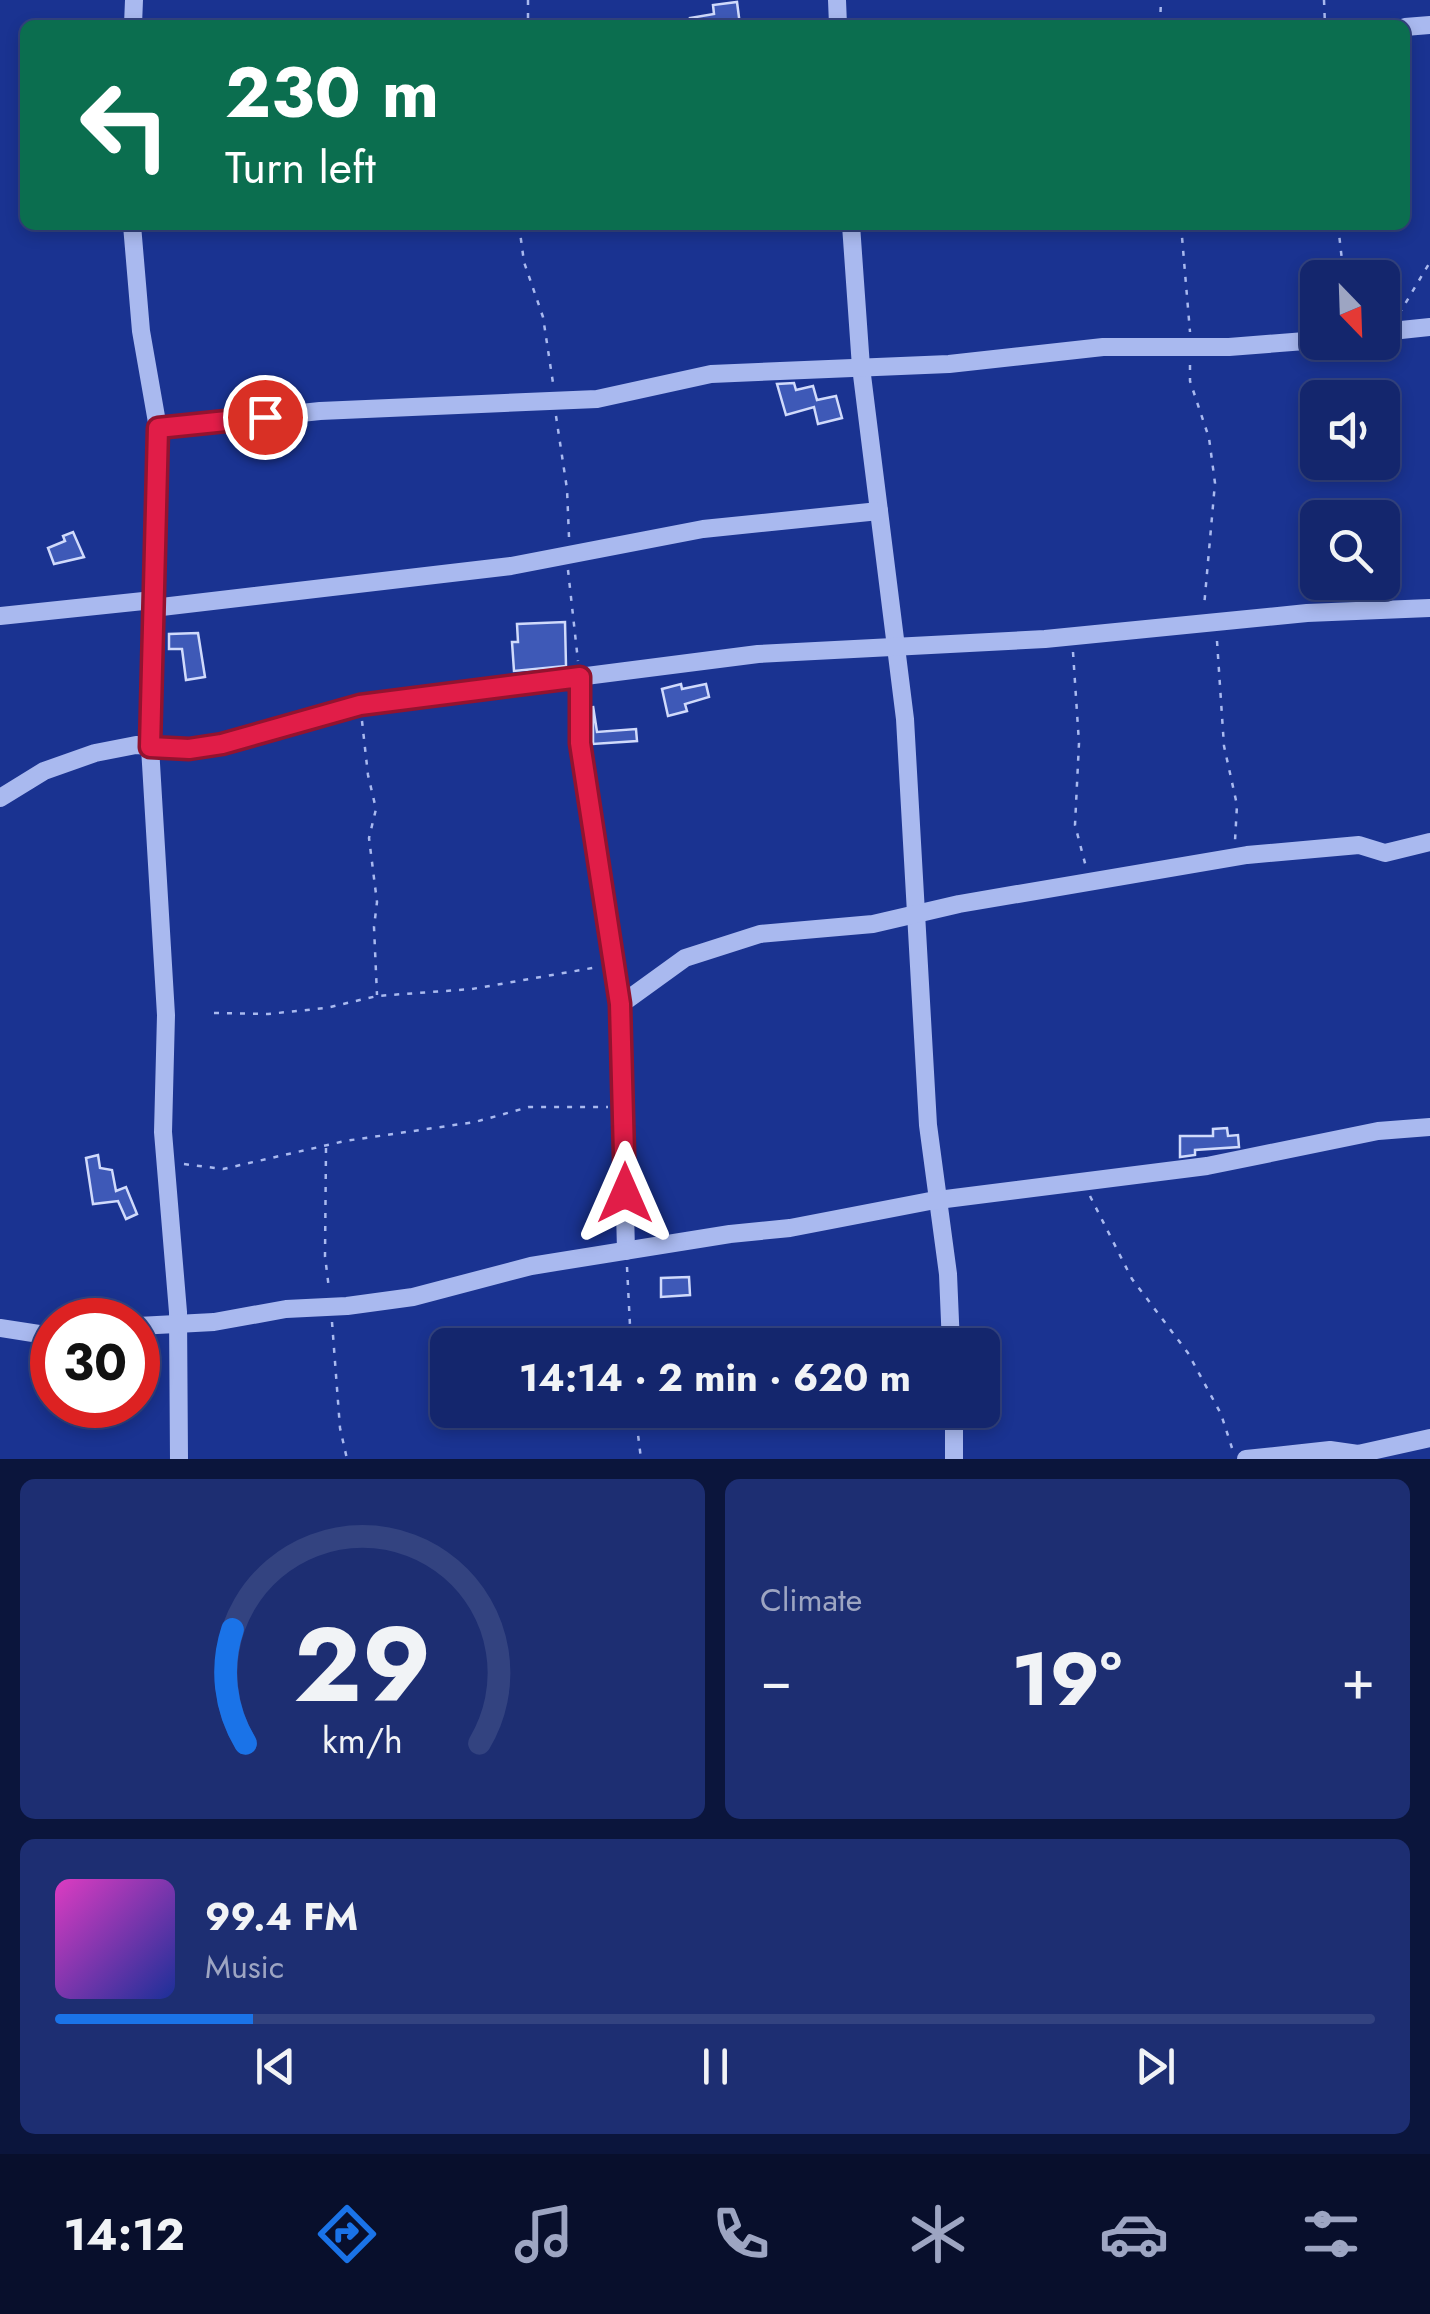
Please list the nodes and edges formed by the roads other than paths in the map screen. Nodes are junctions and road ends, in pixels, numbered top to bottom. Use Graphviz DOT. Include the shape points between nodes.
graph roads {
  1 [pos="132,230"];
  2 [pos="851,230"];
  3 [pos="1430,327"];
  4 [pos="1400,330"];
  5 [pos="1300,341"];
  6 [pos="860,366"];
  7 [pos="158,428"];
  8 [pos="879,511"];
  9 [pos="153,604"];
  10 [pos="1430,608"];
  11 [pos="0,616"];
  12 [pos="896,645"];
  13 [pos="580,677"];
  14 [pos="150,747"];
  15 [pos="0,798"];
  16 [pos="1430,842"];
  17 [pos="918,914"];
  18 [pos="620,1004"];
  19 [pos="1430,1127"];
  20 [pos="938,1199"];
  21 [pos="626,1251"];
  22 [pos="177,1324"];
  23 [pos="160,1325"];
  24 [pos="0,1328"];
  25 [pos="950,1328"];
  26 [pos="30,1333"];
  27 [pos="954,1428"];
  28 [pos="1430,1438"];
  29 [pos="179,1459"];
  30 [pos="954,1459"];
  31 [pos="1246,1459"];
  1 -- 7 [label="street"];
  2 -- 6 [label="street"];
  3 -- 4 [label="street"];
  5 -- 6 [label="street" via="1103,347"];
  6 -- 7 [label="street" via="711,374 615,396 320,411"];
  6 -- 8 [label="street"];
  7 -- 9 [label="street"];
  8 -- 9 [label="street" via="703,529 568,557"];
  8 -- 12 [label="street"];
  9 -- 11 [label="street"];
  9 -- 14 [label="street"];
  10 -- 12 [label="street"];
  12 -- 13 [label="street"];
  12 -- 17 [label="street"];
  13 -- 14 [label="street" via="360,705 222,744"];
  13 -- 18 [label="street" via="580,743"];
  14 -- 15 [label="street" via="117,747 60,763"];
  14 -- 22 [label="street" via="166,1015 162,1132"];
  16 -- 17 [label="street" via="1385,852 1359,845 1235,858"];
  17 -- 18 [label="street" via="738,939 686,958"];
  17 -- 20 [label="street"];
  18 -- 21 [label="street"];
  19 -- 20 [label="street" via="1378,1131 1207,1166"];
  20 -- 21 [label="street"];
  20 -- 25 [label="street"];
  21 -- 22 [label="street" via="413,1296"];
  22 -- 23 [label="street"];
  22 -- 29 [label="street"];
  24 -- 26 [label="street"];
  27 -- 30 [label="street"];
  28 -- 31 [label="street" via="1358,1454 1330,1450"];
}
